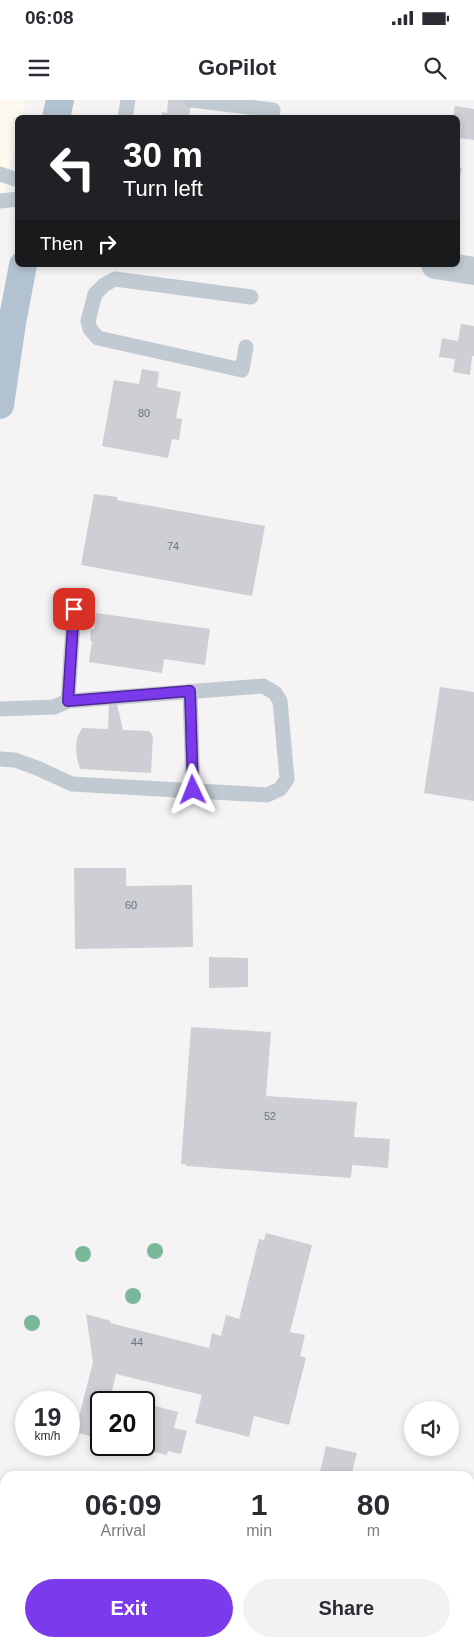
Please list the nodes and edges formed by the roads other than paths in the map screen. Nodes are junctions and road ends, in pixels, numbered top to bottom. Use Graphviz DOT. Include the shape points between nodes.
graph roads {
  1 [pos="60,100"];
  2 [pos="128,100"];
  3 [pos="192,100"];
  4 [pos="272,114"];
  5 [pos="57,115"];
  6 [pos="126,115"];
  7 [pos="0,174"];
  8 [pos="15,179"];
  9 [pos="15,199"];
  10 [pos="0,201"];
  11 [pos="23,267"];
  12 [pos="449,267"];
  13 [pos="474,271"];
  14 [pos="251,297"];
  15 [pos="246,347"];
  16 [pos="0,405"];
  17 [pos="74,609"];
  18 [pos="190,691"];
  19 [pos="68,701"];
  20 [pos="0,709"];
  21 [pos="0,759"];
  22 [pos="193,790"];
  1 -- 5 [label="main road"];
  2 -- 6 [label="lane"];
  3 -- 4 [label="lane"];
  7 -- 8 [label="lane"];
  9 -- 10 [label="lane"];
  11 -- 16 [label="main road"];
  12 -- 13 [label="street"];
  14 -- 15 [label="lane" via="114,279 95,294 88,321 98,338 242,370"];
  17 -- 19 [label="lane"];
  18 -- 19 [label="lane"];
  18 -- 22 [label="lane"];
  18 -- 22 [label="lane" via="263,686 275,693 280,701 287,779 280,789 267,795"];
  19 -- 20 [label="lane" via="54,707"];
  21 -- 22 [label="lane" via="15,760 72,784"];
}
